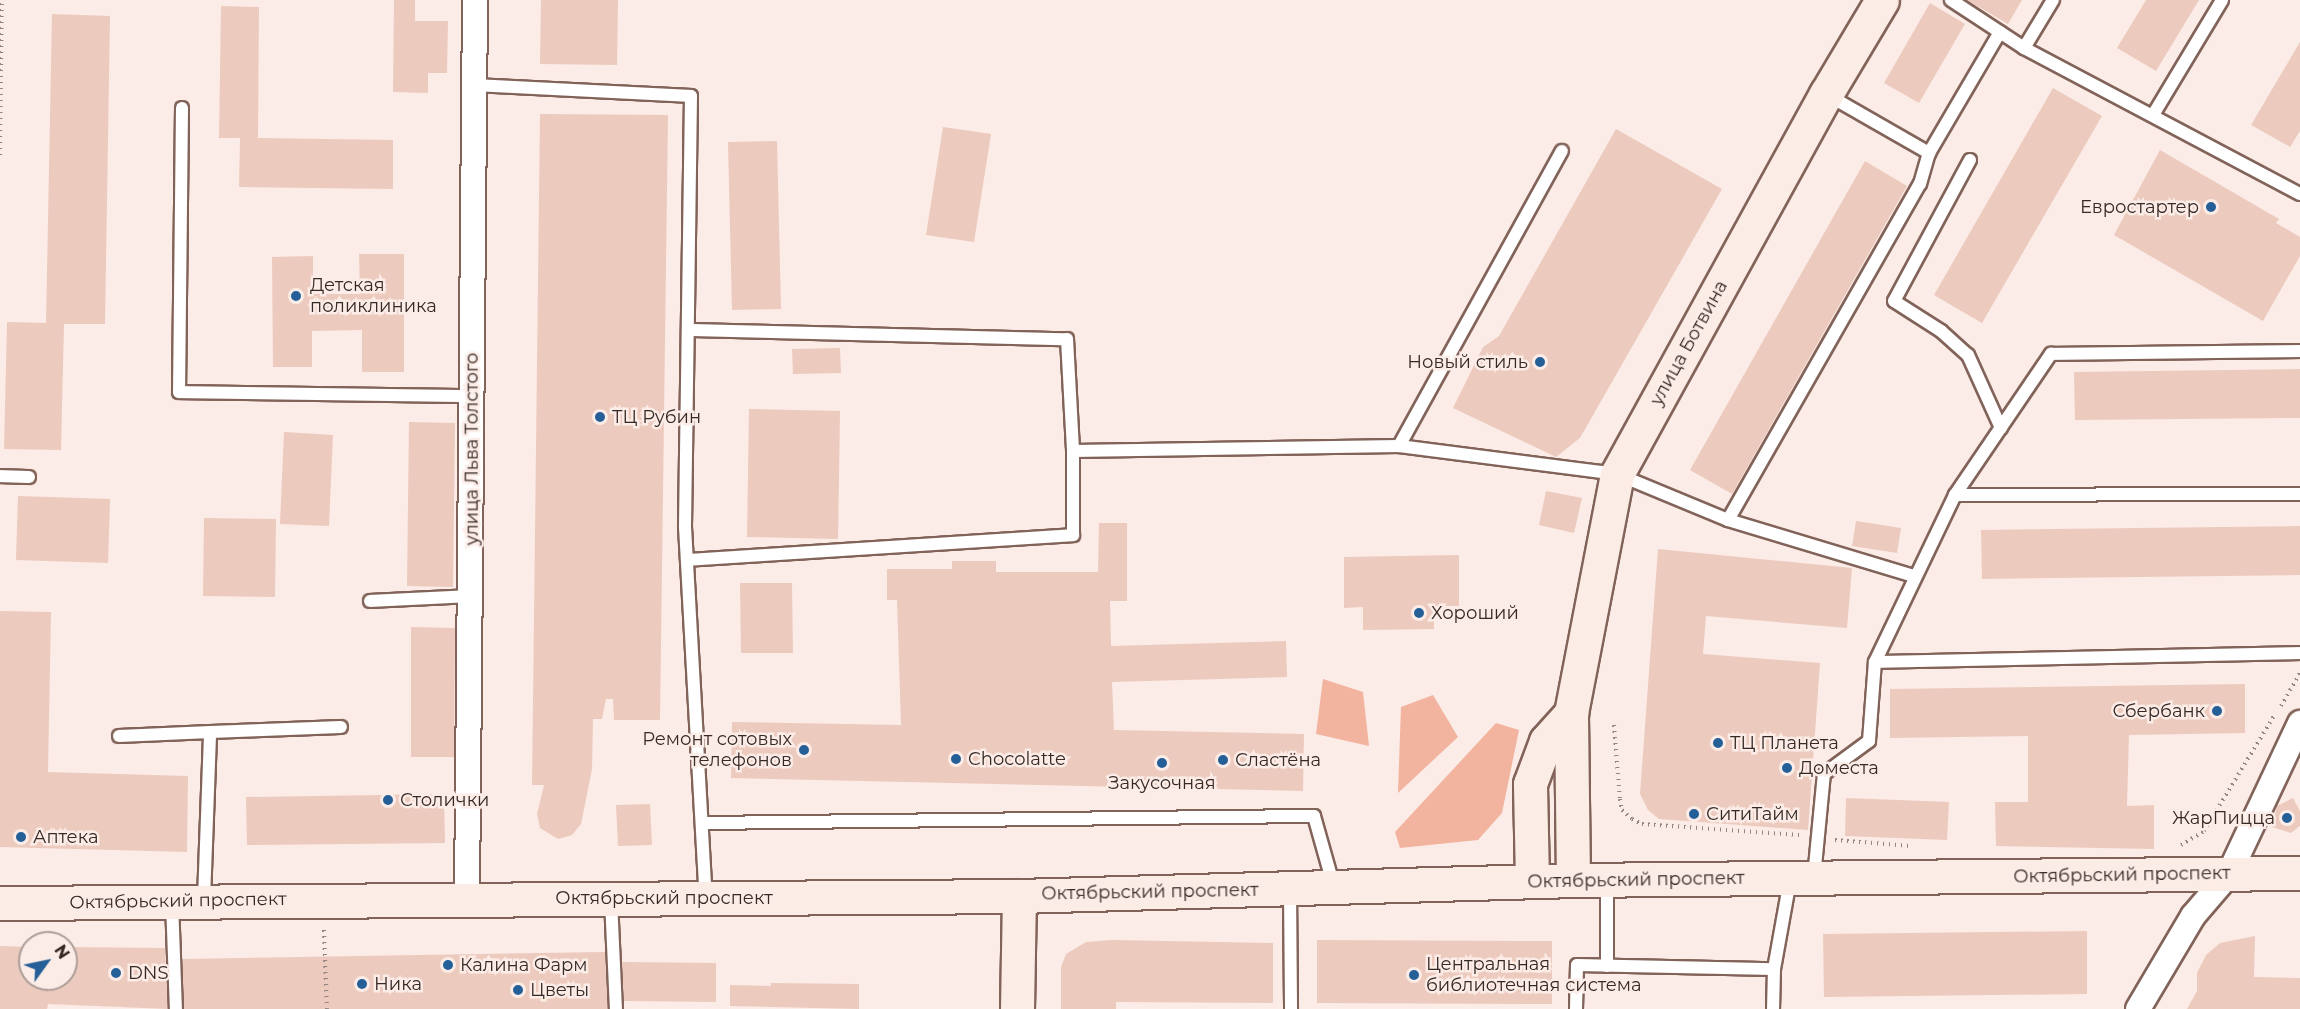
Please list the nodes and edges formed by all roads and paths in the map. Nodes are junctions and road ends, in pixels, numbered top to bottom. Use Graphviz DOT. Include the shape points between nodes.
graph roads {
  1 [pos="2,0"];
  2 [pos="475,0"];
  3 [pos="1882,0"];
  4 [pos="1951,0"];
  5 [pos="2053,0"];
  6 [pos="2222,0"];
  7 [pos="2000,33"];
  8 [pos="2024,48"];
  9 [pos="475,85"];
  10 [pos="1826,94"];
  11 [pos="182,108"];
  12 [pos="2153,115"];
  13 [pos="1562,151"];
  14 [pos="1929,153"];
  15 [pos="0,155"];
  16 [pos="1970,160"];
  17 [pos="2300,194"];
  18 [pos="688,330"];
  19 [pos="2300,351"];
  20 [pos="472,396"];
  21 [pos="2001,428"];
  22 [pos="1399,446"];
  23 [pos="1073,451"];
  24 [pos="1617,474"];
  25 [pos="0,476"];
  26 [pos="29,477"];
  27 [pos="2300,494"];
  28 [pos="1955,495"];
  29 [pos="1728,520"];
  30 [pos="687,560"];
  31 [pos="1914,576"];
  32 [pos="471,596"];
  33 [pos="370,601"];
  34 [pos="2300,653"];
  35 [pos="1875,662"];
  36 [pos="2300,673"];
  37 [pos="1571,713"];
  38 [pos="2300,723"];
  39 [pos="1614,725"];
  40 [pos="341,727"];
  41 [pos="210,732"];
  42 [pos="119,736"];
  43 [pos="702,823"];
  44 [pos="1818,836"];
  45 [pos="1919,846"];
  46 [pos="2179,846"];
  47 [pos="2229,873"];
  48 [pos="2300,873"];
  49 [pos="1802,879"];
  50 [pos="1573,880"];
  51 [pos="1607,880"];
  52 [pos="1532,881"];
  53 [pos="1334,888"];
  54 [pos="1290,889"];
  55 [pos="1018,896"];
  56 [pos="467,898"];
  57 [pos="611,898"];
  58 [pos="706,898"];
  59 [pos="172,901"];
  60 [pos="204,901"];
  61 [pos="0,903"];
  62 [pos="324,930"];
  63 [pos="1607,966"];
  64 [pos="1774,969"];
  65 [pos="176,1009"];
  66 [pos="327,1009"];
  67 [pos="616,1009"];
  68 [pos="1017,1009"];
  69 [pos="1292,1009"];
  70 [pos="1576,1009"];
  71 [pos="1773,1009"];
  72 [pos="2138,1009"];
  1 -- 15 [label="path"];
  2 -- 9 [label="street, улица Льва Толстого"];
  3 -- 10 [label="main road, улица Ботвина"];
  4 -- 7 [label="lane"];
  5 -- 8 [label="lane"];
  6 -- 12 [label="lane"];
  7 -- 8 [label="lane"];
  7 -- 14 [label="lane"];
  8 -- 12 [label="lane"];
  9 -- 18 [label="lane" via="691,96"];
  9 -- 20 [label="street, улица Льва Толстого"];
  10 -- 14 [label="lane"];
  10 -- 24 [label="main road, улица Ботвина"];
  11 -- 20 [label="lane" via="179,392"];
  12 -- 17 [label="lane"];
  13 -- 22 [label="lane"];
  14 -- 29 [label="lane" via="1920,184"];
  16 -- 21 [label="lane" via="1894,301 1968,355"];
  18 -- 23 [label="lane" via="1067,339"];
  18 -- 30 [label="lane"];
  19 -- 21 [label="lane" via="2051,354"];
  20 -- 32 [label="street, улица Льва Толстого"];
  21 -- 28 [label="lane"];
  22 -- 23 [label="lane"];
  22 -- 24 [label="lane"];
  23 -- 30 [label="lane" via="1073,536"];
  24 -- 29 [label="lane"];
  24 -- 37 [label="main road, улица Ботвина"];
  25 -- 26 [label="lane"];
  27 -- 28 [label="lane"];
  28 -- 31 [label="lane"];
  29 -- 31 [label="lane"];
  30 -- 43 [label="lane"];
  31 -- 35 [label="lane"];
  32 -- 33 [label="lane"];
  32 -- 56 [label="street, улица Льва Толстого"];
  34 -- 35 [label="lane"];
  35 -- 44 [label="lane" via="1869,741 1824,774"];
  36 -- 46 [label="path" via="2209,823"];
  37 -- 50 [label="main road, улица Ботвина"];
  37 -- 52 [label="main road" via="1546,741 1530,784"];
  38 -- 47 [label="street"];
  39 -- 44 [label="path" via="1622,810 1632,819 1642,824"];
  40 -- 41 [label="lane"];
  41 -- 42 [label="lane"];
  41 -- 60 [label="lane"];
  43 -- 53 [label="lane" via="1314,816"];
  43 -- 58 [label="lane"];
  44 -- 45 [label="path" via="1845,843"];
  44 -- 49 [label="lane"];
  47 -- 48 [label="main road, Октябрьский проспект"];
  47 -- 49 [label="main road, Октябрьский проспект"];
  47 -- 72 [label="street" via="2193,916"];
  49 -- 51 [label="main road, Октябрьский проспект"];
  49 -- 64 [label="lane"];
  50 -- 51 [label="main road, Октябрьский проспект"];
  50 -- 52 [label="main road, Октябрьский проспект"];
  51 -- 63 [label="lane"];
  52 -- 53 [label="main road, Октябрьский проспект"];
  53 -- 54 [label="main road, Октябрьский проспект"];
  54 -- 55 [label="main road, Октябрьский проспект"];
  54 -- 69 [label="lane"];
  55 -- 58 [label="main road, Октябрьский проспект"];
  55 -- 68 [label="main road"];
  56 -- 57 [label="main road, Октябрьский проспект"];
  56 -- 60 [label="main road, Октябрьский проспект"];
  57 -- 58 [label="main road, Октябрьский проспект"];
  57 -- 67 [label="lane"];
  59 -- 60 [label="main road, Октябрьский проспект"];
  59 -- 61 [label="main road, Октябрьский проспект"];
  59 -- 65 [label="lane"];
  62 -- 66 [label="path"];
  63 -- 64 [label="lane"];
  63 -- 70 [label="lane" via="1576,965"];
  64 -- 71 [label="lane"];
}
